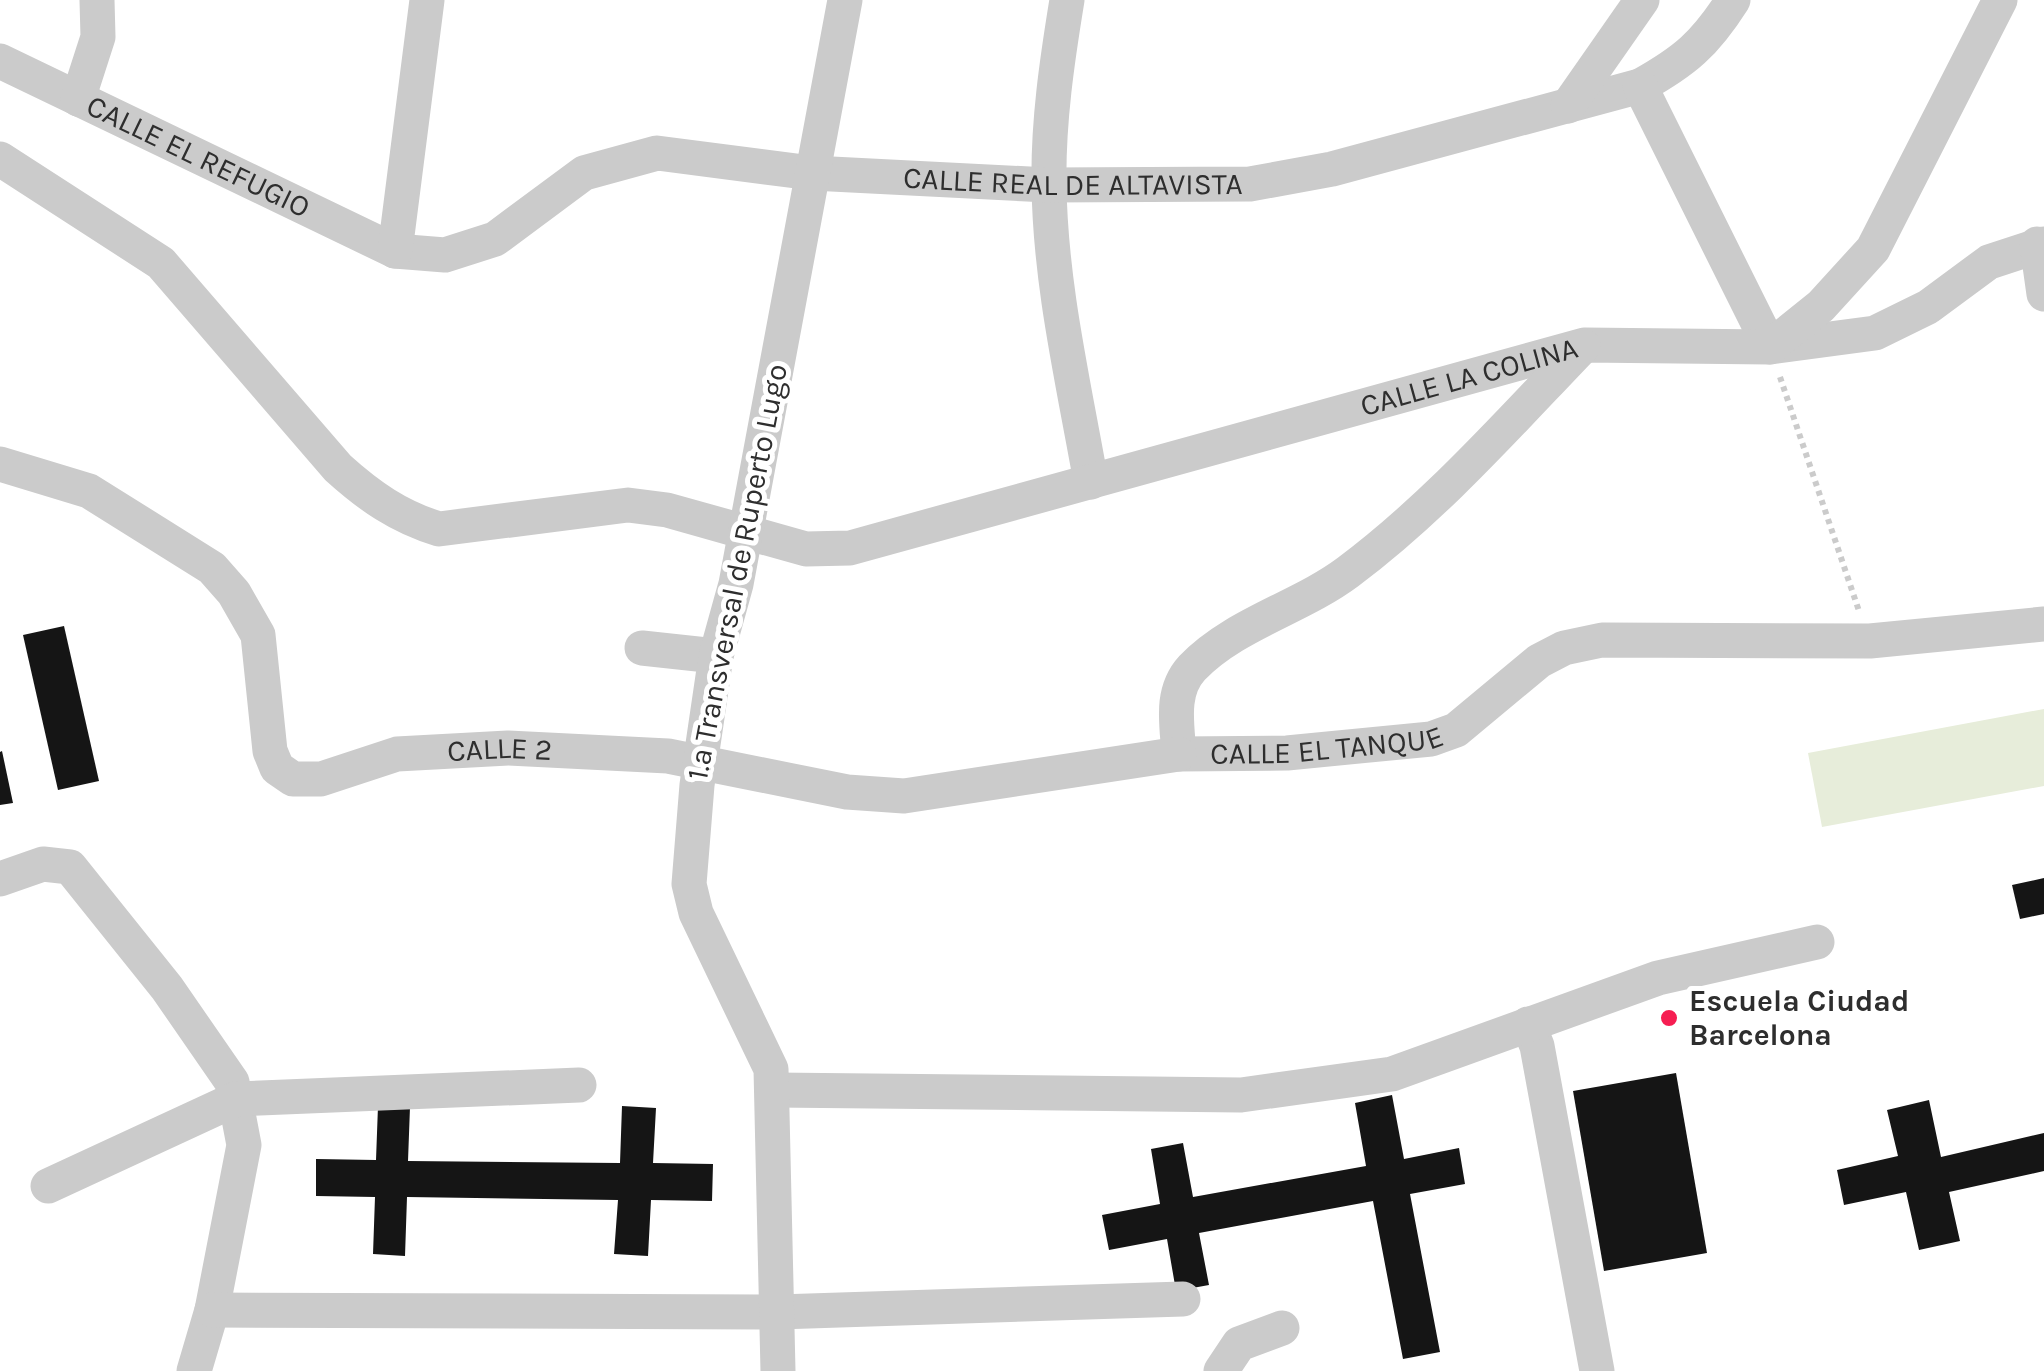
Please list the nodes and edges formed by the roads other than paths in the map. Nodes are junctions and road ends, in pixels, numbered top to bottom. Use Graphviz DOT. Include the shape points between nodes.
graph roads {
  1 [pos="96,0"];
  2 [pos="427,0"];
  3 [pos="844,0"];
  4 [pos="1067,0"];
  5 [pos="1642,0"];
  6 [pos="1733,0"];
  7 [pos="2000,0"];
  8 [pos="0,61"];
  9 [pos="1640,86"];
  10 [pos="78,99"];
  11 [pos="1568,106"];
  12 [pos="0,160"];
  13 [pos="812,173"];
  14 [pos="1048,185"];
  15 [pos="2040,244"];
  16 [pos="395,251"];
  17 [pos="2044,294"];
  18 [pos="1584,345"];
  19 [pos="1770,347"];
  20 [pos="0,464"];
  21 [pos="1091,482"];
  22 [pos="755,537"];
  23 [pos="2044,624"];
  24 [pos="642,648"];
  25 [pos="716,656"];
  26 [pos="1179,754"];
  27 [pos="702,761"];
  28 [pos="0,879"];
  29 [pos="1817,942"];
  30 [pos="1528,1024"];
  31 [pos="579,1085"];
  32 [pos="774,1090"];
  33 [pos="236,1099"];
  34 [pos="48,1186"];
  35 [pos="1183,1298"];
  36 [pos="212,1310"];
  37 [pos="778,1312"];
  38 [pos="1282,1328"];
  39 [pos="194,1371"];
  40 [pos="778,1371"];
  41 [pos="1221,1371"];
  42 [pos="1597,1371"];
  1 -- 10 [label="street" via="98,37"];
  2 -- 16 [label="street"];
  3 -- 13 [label="street, 1.ª Transversal de Ruperto Lugo"];
  4 -- 14 [label="street"];
  5 -- 11 [label="street"];
  6 -- 9 [label="street, CALLE REAL DE ALTAVISTA" via="1683,63"];
  7 -- 19 [label="street" via="1873,249 1821,306"];
  8 -- 10 [label="street, CALLE EL REFUGIO"];
  9 -- 11 [label="street, CALLE REAL DE ALTAVISTA"];
  9 -- 19 [label="street"];
  10 -- 16 [label="street, CALLE EL REFUGIO"];
  11 -- 14 [label="street, CALLE REAL DE ALTAVISTA" via="1250,184"];
  12 -- 22 [label="street, CALLE LA COLINA" via="161,264 338,468 410,520 439,529 628,506 667,510"];
  13 -- 14 [label="street, CALLE REAL DE ALTAVISTA"];
  13 -- 16 [label="street, CALLE REAL DE ALTAVISTA" via="657,152 584,173 496,238 445,255"];
  13 -- 22 [label="street, 1.ª Transversal de Ruperto Lugo"];
  14 -- 21 [label="street"];
  15 -- 17 [label="street"];
  15 -- 19 [label="street, CALLE LA COLINA" via="1989,262 1928,308 1874,333"];
  18 -- 19 [label="street, CALLE LA COLINA"];
  18 -- 21 [label="street, CALLE LA COLINA"];
  18 -- 26 [label="street, CALLE EL TANQUE" via="1482,454 1346,573 1192,668 1179,686"];
  20 -- 27 [label="street, CALLE 2" via="89,491 212,568 258,636 270,751 277,768 294,779 321,779 397,754 508,748"];
  21 -- 22 [label="street, CALLE LA COLINA" via="850,548 806,549"];
  22 -- 25 [label="street, 1.ª Transversal de Ruperto Lugo"];
  23 -- 26 [label="street, CALLE EL TANQUE" via="1870,641 1602,640 1539,661 1456,730 1430,739 1287,753"];
  24 -- 25 [label="street"];
  25 -- 27 [label="street, 1.ª Transversal de Ruperto Lugo"];
  26 -- 27 [label="street, CALLE 2" via="904,796 848,792"];
  27 -- 32 [label="street, 1.ª Transversal de Ruperto Lugo" via="689,884 701,925 764,1049"];
  28 -- 33 [label="street" via="43,864 70,867 167,988 232,1082"];
  29 -- 30 [label="street" via="1658,978"];
  30 -- 32 [label="street" via="1392,1074 1240,1095"];
  30 -- 42 [label="street"];
  31 -- 33 [label="street"];
  32 -- 37 [label="street, 1.ª Transversal de Ruperto Lugo"];
  33 -- 34 [label="street"];
  33 -- 36 [label="street" via="244,1146"];
  35 -- 37 [label="street"];
  36 -- 37 [label="street"];
  36 -- 39 [label="street"];
  37 -- 40 [label="street, 1.ª Transversal de Ruperto Lugo"];
  38 -- 41 [label="street" via="1239,1344"];
}
